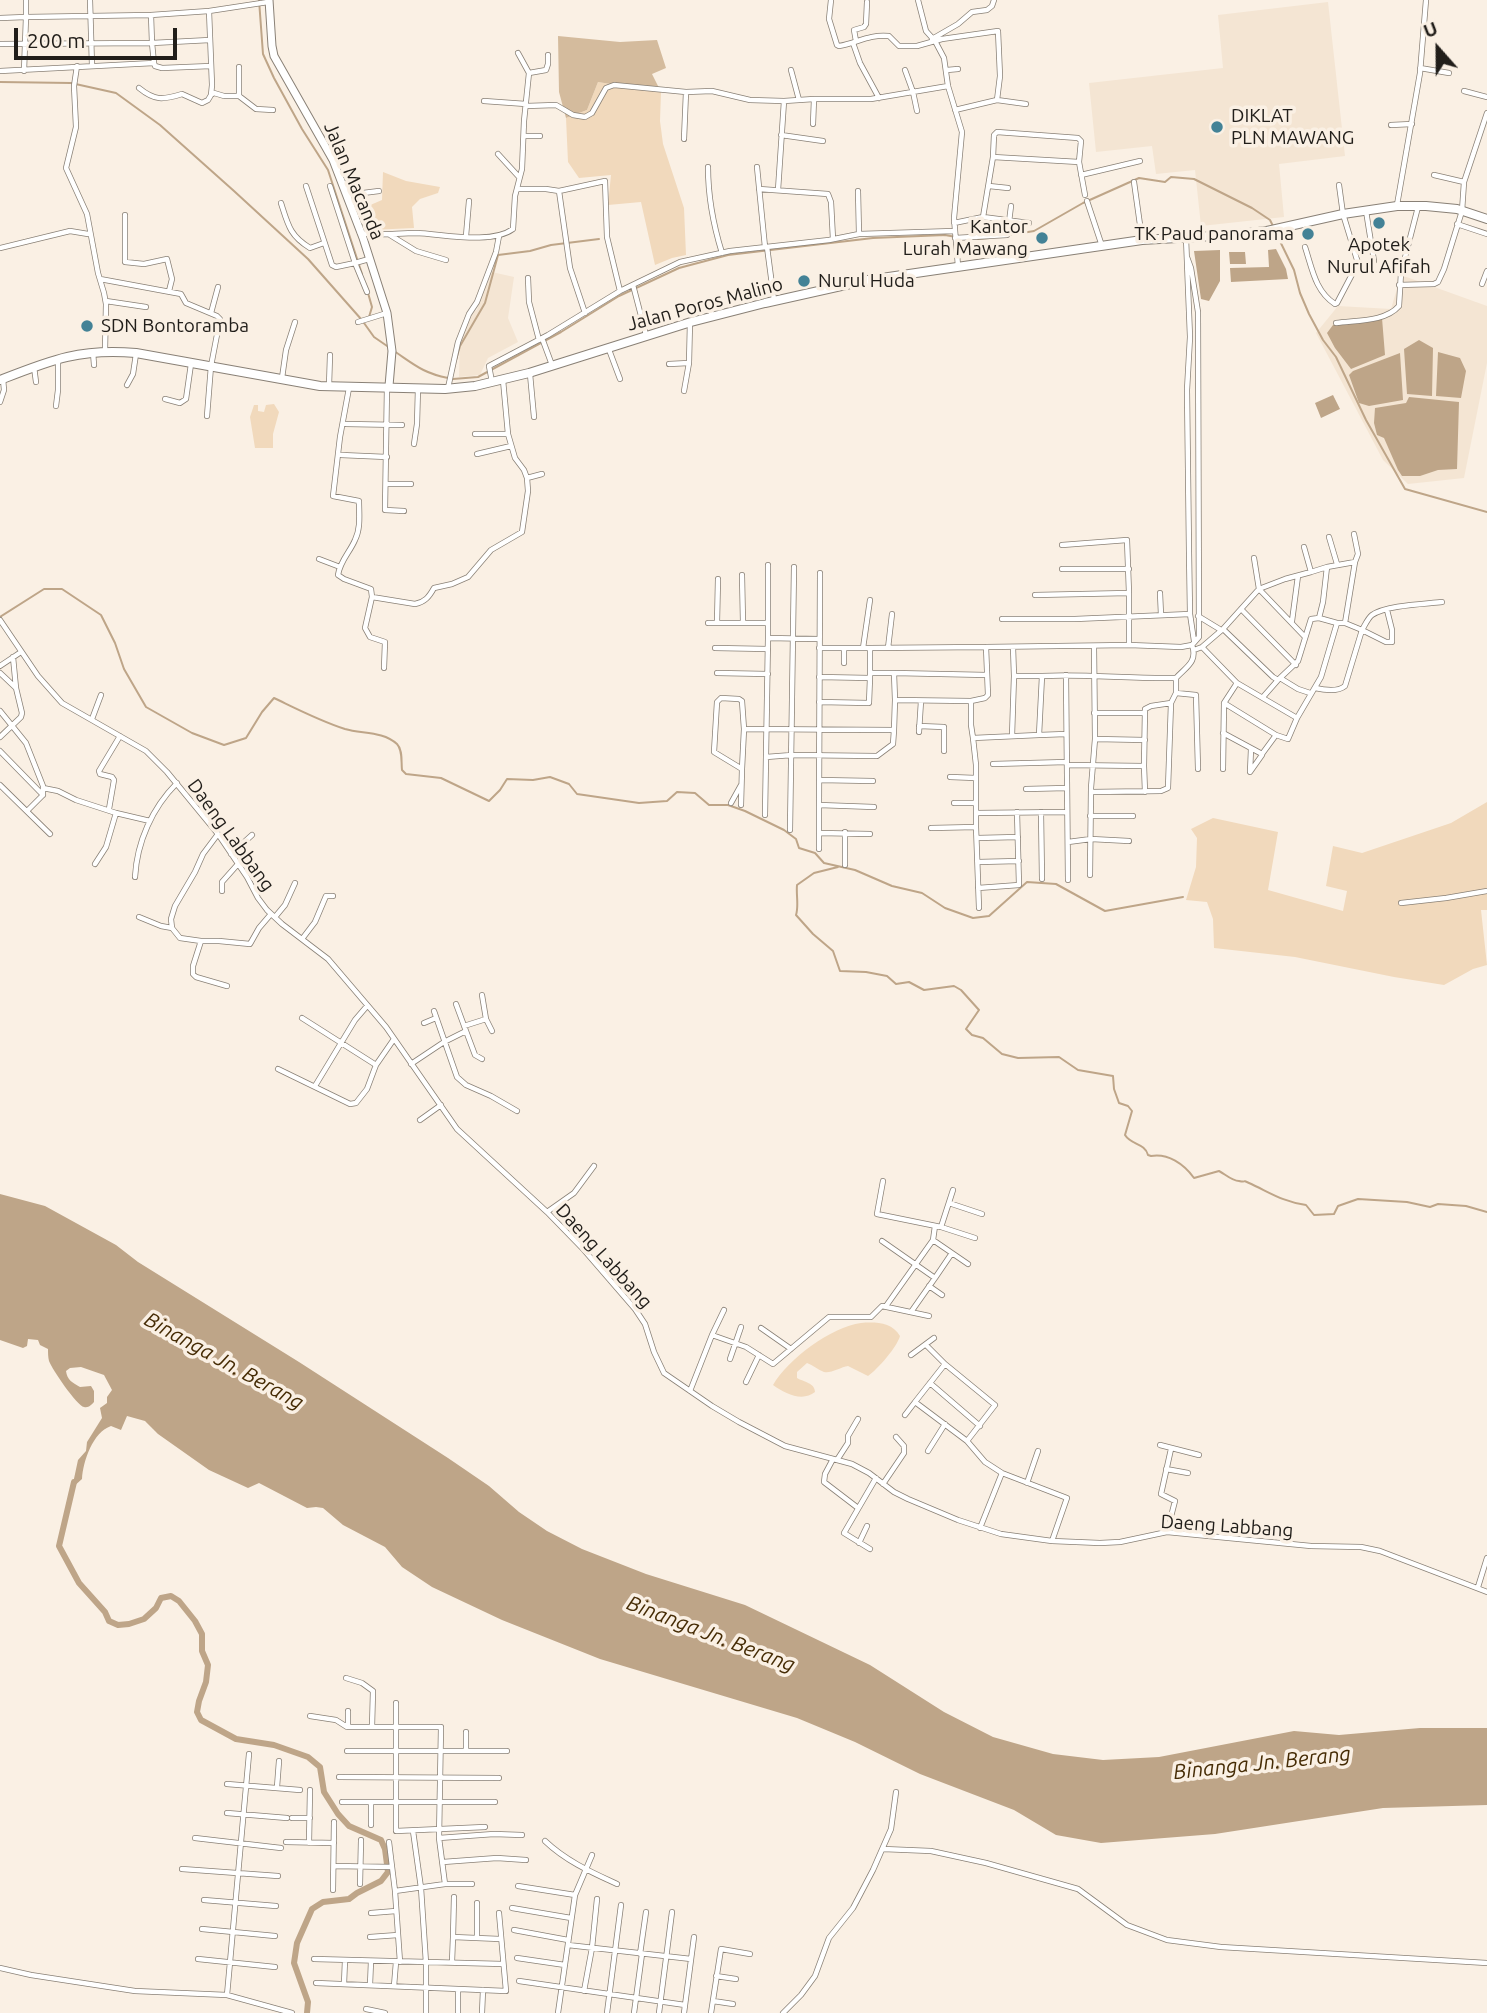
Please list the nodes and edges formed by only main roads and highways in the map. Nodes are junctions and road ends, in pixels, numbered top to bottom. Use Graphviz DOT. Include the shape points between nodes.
graph roads {
  1 [pos="1486,217"];
  2 [pos="1,380"];
  1 -- 2 [label="main road, Jalan Poros Malino" via="1397,206 1267,231 1142,240 868,280 691,321 475,386 449,381 418,387 329,386 105,351 58,358"];
}
